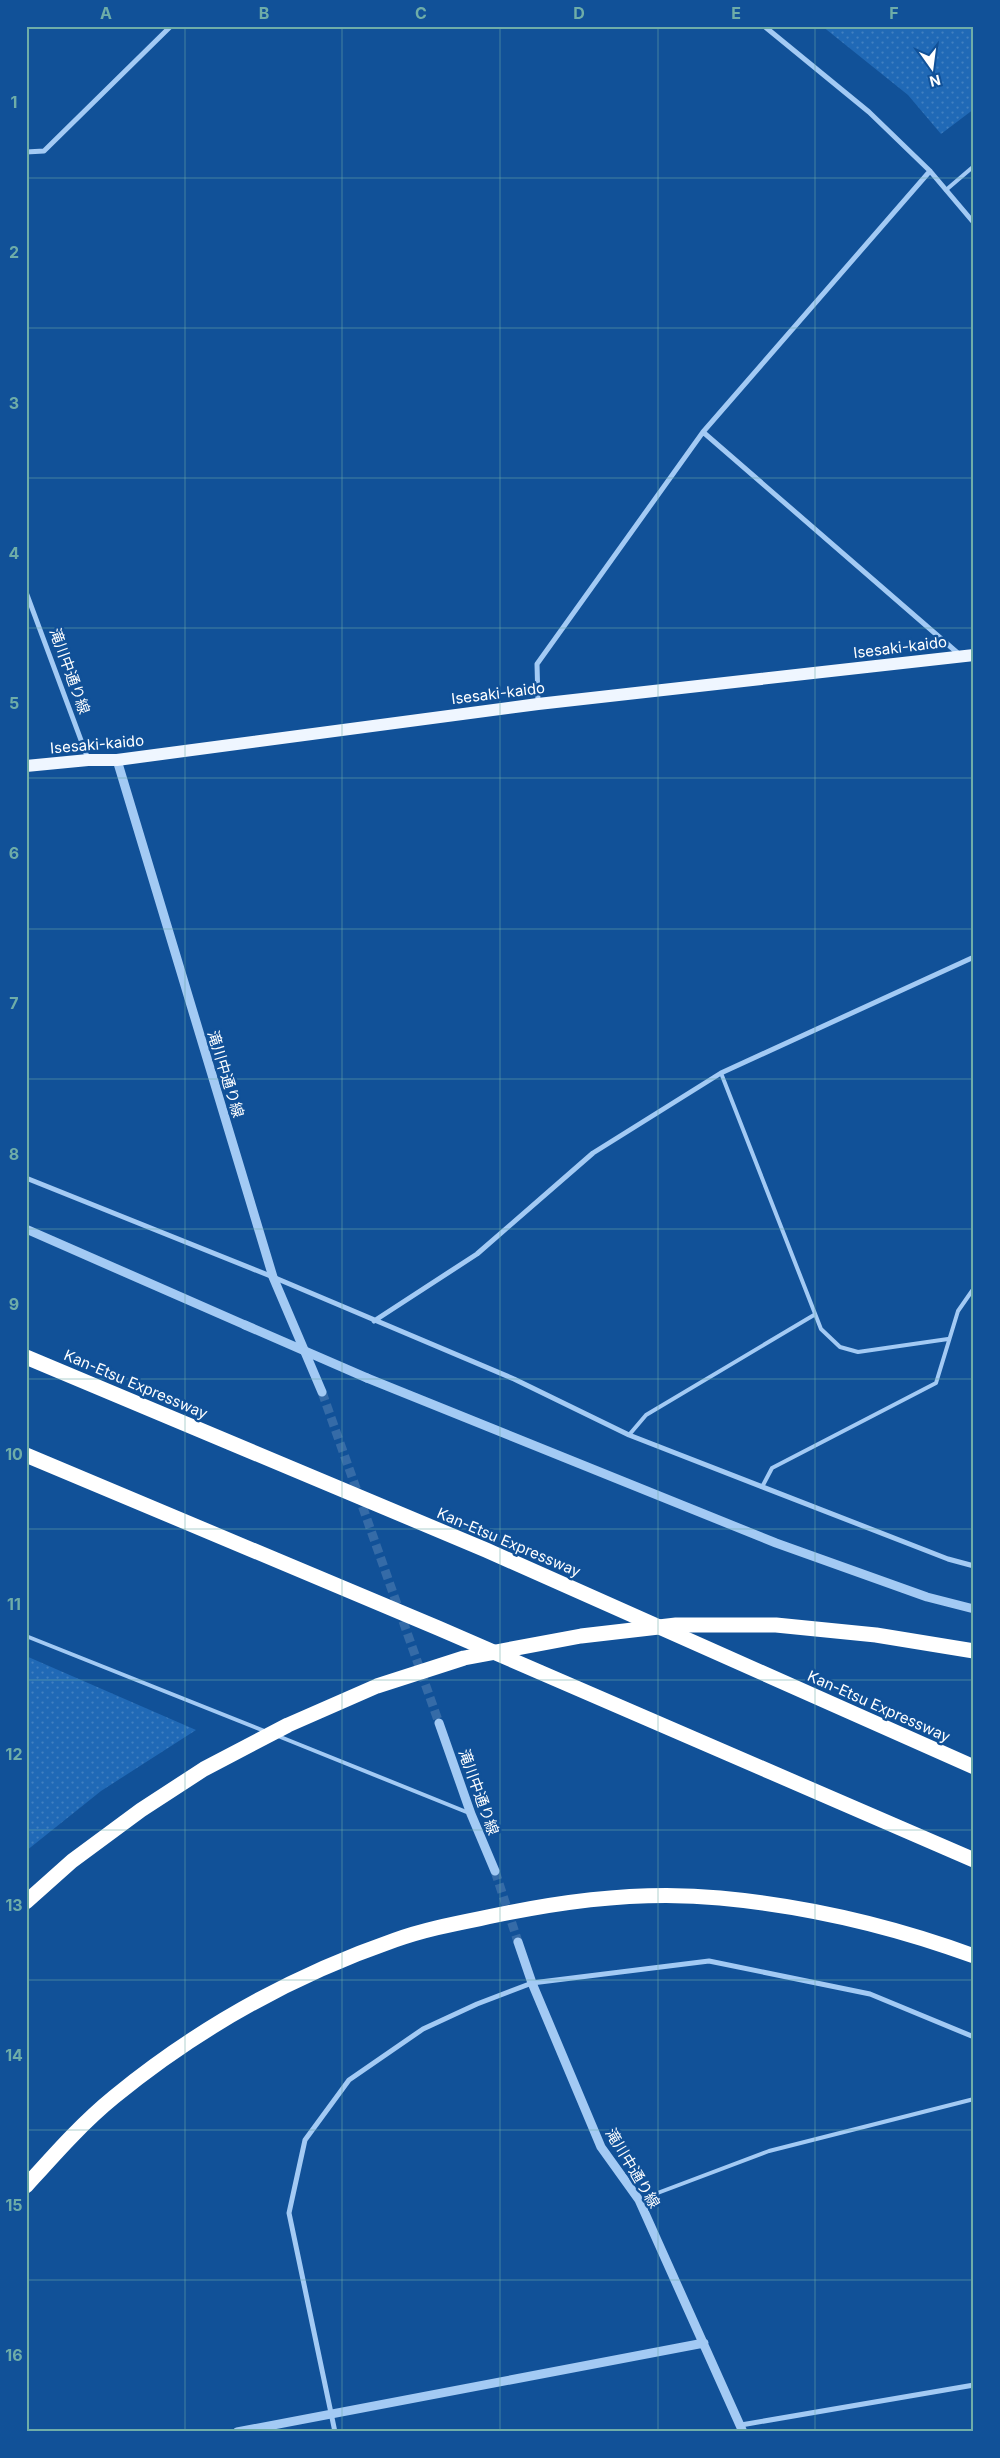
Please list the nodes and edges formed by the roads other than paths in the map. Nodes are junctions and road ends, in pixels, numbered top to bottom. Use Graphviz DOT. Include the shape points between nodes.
graph roads {
  1 [pos="171,26"];
  2 [pos="764,26"];
  3 [pos="26,152"];
  4 [pos="974,166"];
  5 [pos="930,171"];
  6 [pos="946,190"];
  7 [pos="974,223"];
  8 [pos="704,432"];
  9 [pos="26,592"];
  10 [pos="967,655"];
  11 [pos="538,704"];
  12 [pos="88,760"];
  13 [pos="117,760"];
  14 [pos="26,766"];
  15 [pos="974,957"];
  16 [pos="721,1073"];
  17 [pos="26,1178"];
  18 [pos="26,1229"];
  19 [pos="273,1276"];
  20 [pos="974,1288"];
  21 [pos="814,1315"];
  22 [pos="374,1321"];
  23 [pos="948,1340"];
  24 [pos="26,1357"];
  25 [pos="322,1392"];
  26 [pos="630,1435"];
  27 [pos="26,1455"];
  28 [pos="762,1487"];
  29 [pos="974,1566"];
  30 [pos="974,1609"];
  31 [pos="26,1636"];
  32 [pos="974,1651"];
  33 [pos="439,1723"];
  34 [pos="974,1767"];
  35 [pos="471,1814"];
  36 [pos="974,1860"];
  37 [pos="495,1871"];
  38 [pos="26,1902"];
  39 [pos="518,1942"];
  40 [pos="974,1956"];
  41 [pos="532,1983"];
  42 [pos="974,2037"];
  43 [pos="974,2099"];
  44 [pos="26,2186"];
  45 [pos="639,2200"];
  46 [pos="704,2343"];
  47 [pos="974,2385"];
  48 [pos="331,2415"];
  49 [pos="742,2428"];
  50 [pos="238,2432"];
  51 [pos="335,2432"];
  1 -- 3 [label="street" via="44,151"];
  2 -- 5 [label="street" via="869,112"];
  4 -- 6 [label="lane"];
  5 -- 6 [label="street"];
  5 -- 8 [label="street"];
  6 -- 7 [label="street"];
  8 -- 10 [label="street"];
  8 -- 11 [label="street" via="538,664"];
  9 -- 12 [label="street, 滝川中通り線"];
  10 -- 11 [label="main road, Isesaki-kaido"];
  11 -- 13 [label="main road, Isesaki-kaido"];
  12 -- 13 [label="main road, Isesaki-kaido"];
  12 -- 14 [label="main road, Isesaki-kaido"];
  13 -- 19 [label="street, 滝川中通り線"];
  15 -- 16 [label="street"];
  16 -- 21 [label="lane"];
  16 -- 22 [label="street" via="593,1153 477,1254"];
  17 -- 19 [label="street"];
  18 -- 30 [label="street, bridge" via="368,1378 776,1543 927,1597"];
  19 -- 22 [label="street"];
  19 -- 25 [label="street, 滝川中通り線"];
  20 -- 23 [label="lane" via="958,1311"];
  21 -- 23 [label="lane" via="820,1329 840,1347 858,1352"];
  21 -- 26 [label="lane" via="646,1415"];
  22 -- 26 [label="street" via="514,1379"];
  23 -- 28 [label="lane" via="936,1383 772,1468"];
  24 -- 34 [label="highway, Kan-Etsu Expressway" via="486,1550"];
  26 -- 28 [label="street"];
  27 -- 36 [label="highway" via="438,1628"];
  28 -- 29 [label="street" via="948,1559"];
  31 -- 35 [label="lane"];
  32 -- 38 [label="highway, bridge" via="876,1635 776,1625 676,1625 581,1636 464,1658 377,1686 288,1725 204,1769 72,1861"];
  33 -- 35 [label="street, 滝川中通り線"];
  35 -- 37 [label="street, 滝川中通り線"];
  39 -- 41 [label="street, 滝川中通り線"];
  40 -- 44 [label="highway" via="866,1922 793,1907 718,1897 637,1896 562,1903 467,1921 397,1939 316,1971 247,2006 173,2052 112,2098"];
  41 -- 42 [label="street" via="709,1961 870,1994"];
  41 -- 45 [label="street, 滝川中通り線" via="600,2147"];
  41 -- 48 [label="street" via="423,2029 349,2080 305,2140 289,2213"];
  43 -- 45 [label="lane" via="769,2151"];
  45 -- 46 [label="street, 滝川中通り線"];
  46 -- 48 [label="street"];
  46 -- 49 [label="street, 滝川中通り線"];
  47 -- 49 [label="street"];
  48 -- 50 [label="street"];
  48 -- 51 [label="street"];
}
